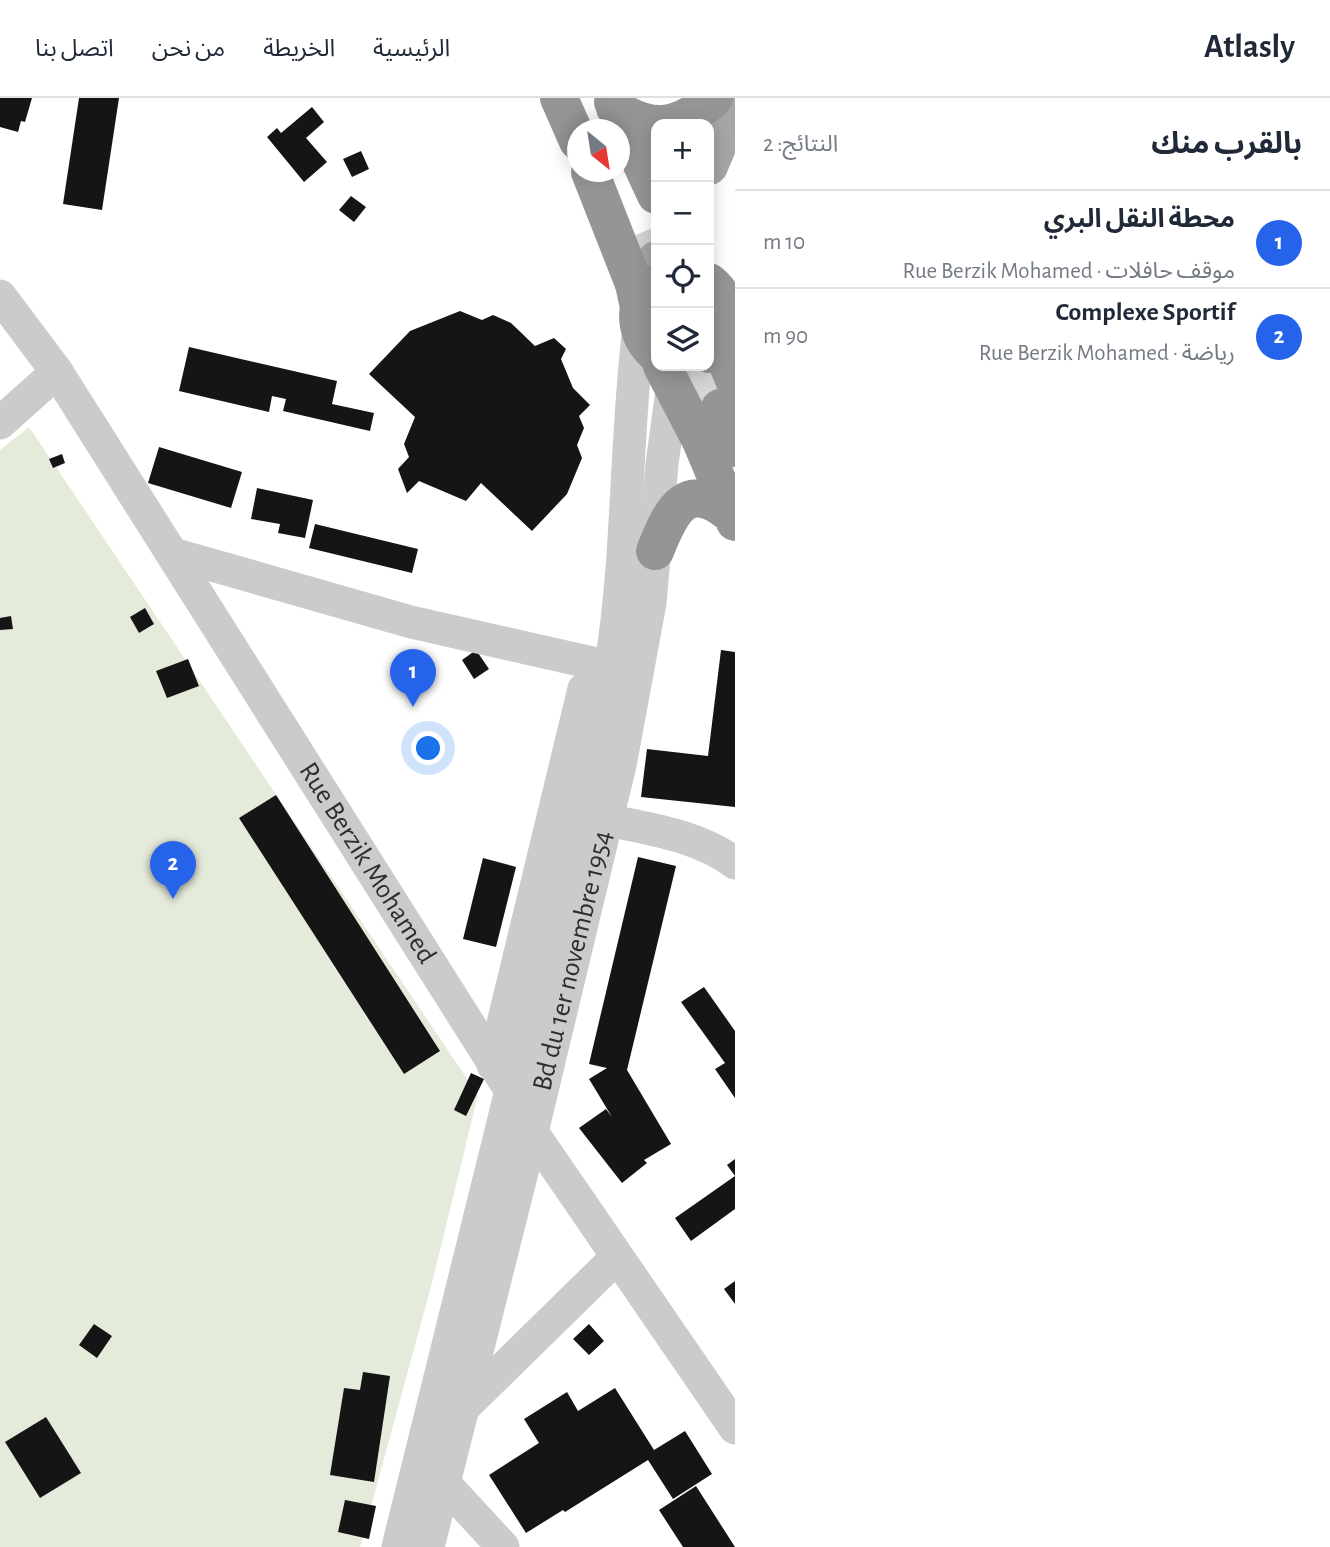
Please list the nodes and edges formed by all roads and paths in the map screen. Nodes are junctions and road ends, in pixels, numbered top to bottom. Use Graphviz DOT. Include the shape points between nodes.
graph roads {
  1 [pos="559,98"];
  2 [pos="714,98"];
  3 [pos="732,98"];
  4 [pos="602,108"];
  5 [pos="568,119"];
  6 [pos="714,154"];
  7 [pos="594,182"];
  8 [pos="619,182"];
  9 [pos="651,187"];
  10 [pos="0,296"];
  11 [pos="651,311"];
  12 [pos="722,311"];
  13 [pos="651,316"];
  14 [pos="651,333"];
  15 [pos="654,371"];
  16 [pos="673,371"];
  17 [pos="57,372"];
  18 [pos="727,395"];
  19 [pos="0,423"];
  20 [pos="735,448"];
  21 [pos="734,519"];
  22 [pos="655,551"];
  23 [pos="173,554"];
  24 [pos="601,664"];
  25 [pos="608,820"];
  26 [pos="735,863"];
  27 [pos="502,1078"];
  28 [pos="533,1132"];
  29 [pos="617,1257"];
  30 [pos="462,1409"];
  31 [pos="731,1414"];
  32 [pos="443,1482"];
  33 [pos="398,1547"];
  34 [pos="428,1547"];
  35 [pos="503,1547"];
  1 -- 5 [label="highway"];
  2 -- 4 [label="highway" via="686,119 669,124 649,124"];
  3 -- 6 [label="main road"];
  4 -- 9 [label="highway"];
  7 -- 13 [label="highway"];
  8 -- 11 [label="highway"];
  10 -- 17 [label="street, Rue Berzik Mohamed"];
  12 -- 18 [label="highway"];
  14 -- 24 [label="street" via="632,393 624,565"];
  15 -- 22 [label="street, Bd du 1er novembre 1954"];
  16 -- 21 [label="highway"];
  17 -- 19 [label="street"];
  17 -- 23 [label="street, Rue Berzik Mohamed"];
  18 -- 20 [label="highway"];
  21 -- 22 [label="highway" via="708,498 689,499 667,524"];
  22 -- 25 [label="street, Bd du 1er novembre 1954" via="632,707"];
  23 -- 24 [label="street" via="411,622"];
  23 -- 27 [label="street, Rue Berzik Mohamed"];
  24 -- 27 [label="street"];
  25 -- 26 [label="street" via="687,838 712,847"];
  25 -- 28 [label="street, Bd du 1er novembre 1954"];
  27 -- 28 [label="street, Rue Berzik Mohamed"];
  27 -- 33 [label="street" via="482,1201"];
  28 -- 29 [label="street, Rue Berzik Mohamed"];
  28 -- 30 [label="street, Bd du 1er novembre 1954"];
  29 -- 30 [label="street"];
  29 -- 31 [label="street, Rue Berzik Mohamed"];
  30 -- 32 [label="street, Bd du 1er novembre 1954"];
  32 -- 34 [label="street, Bd du 1er novembre 1954"];
  32 -- 35 [label="street"];
}
